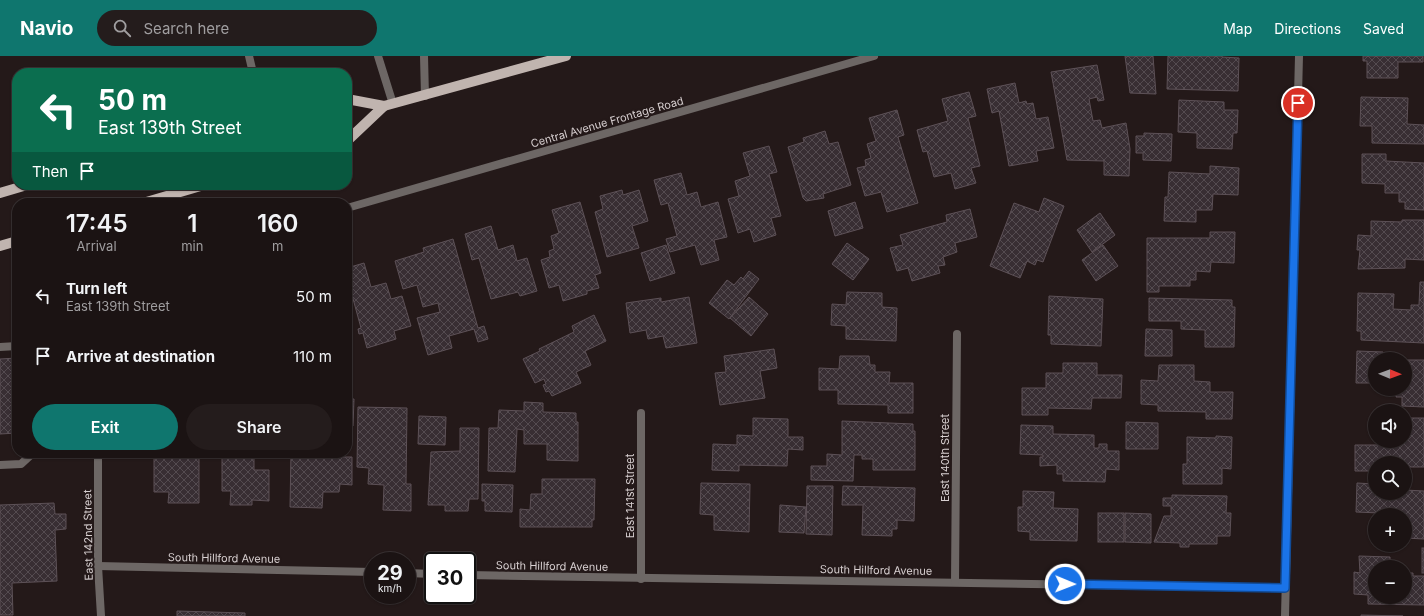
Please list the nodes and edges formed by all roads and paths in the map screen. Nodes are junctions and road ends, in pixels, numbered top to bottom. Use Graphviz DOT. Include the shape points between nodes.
graph roads {
  1 [pos="249,56"];
  2 [pos="378,56"];
  3 [pos="424,56"];
  4 [pos="566,56"];
  5 [pos="874,56"];
  6 [pos="1299,56"];
  7 [pos="252,68"];
  8 [pos="425,96"];
  9 [pos="352,100"];
  10 [pos="388,105"];
  11 [pos="352,137"];
  12 [pos="12,190"];
  13 [pos="187,190"];
  14 [pos="0,193"];
  15 [pos="160,198"];
  16 [pos="352,207"];
  17 [pos="12,242"];
  18 [pos="0,246"];
  19 [pos="957,334"];
  20 [pos="12,346"];
  21 [pos="0,347"];
  22 [pos="640,413"];
  23 [pos="28,458"];
  24 [pos="98,458"];
  25 [pos="0,465"];
  26 [pos="98,566"];
  27 [pos="364,572"];
  28 [pos="476,575"];
  29 [pos="641,579"];
  30 [pos="955,582"];
  31 [pos="1285,588"];
  32 [pos="101,616"];
  33 [pos="1285,616"];
  1 -- 7 [label="street"];
  2 -- 10 [label="street"];
  3 -- 8 [label="street"];
  4 -- 8 [label="main road"];
  5 -- 16 [label="street, Central Avenue Frontage Road"];
  6 -- 31 [label="street"];
  8 -- 10 [label="main road"];
  9 -- 10 [label="main road"];
  10 -- 11 [label="main road"];
  12 -- 14 [label="main road"];
  13 -- 15 [label="main road"];
  17 -- 18 [label="main road"];
  19 -- 30 [label="street, East 140th Street"];
  20 -- 21 [label="street"];
  22 -- 29 [label="street, East 141st Street"];
  23 -- 25 [label="street" via="21,464"];
  24 -- 26 [label="street, East 142nd Street"];
  26 -- 27 [label="street, South Hillford Avenue"];
  26 -- 32 [label="street, East 142nd Street"];
  28 -- 29 [label="street, South Hillford Avenue"];
  29 -- 30 [label="street, South Hillford Avenue"];
  30 -- 31 [label="street, South Hillford Avenue"];
  31 -- 33 [label="street"];
}
